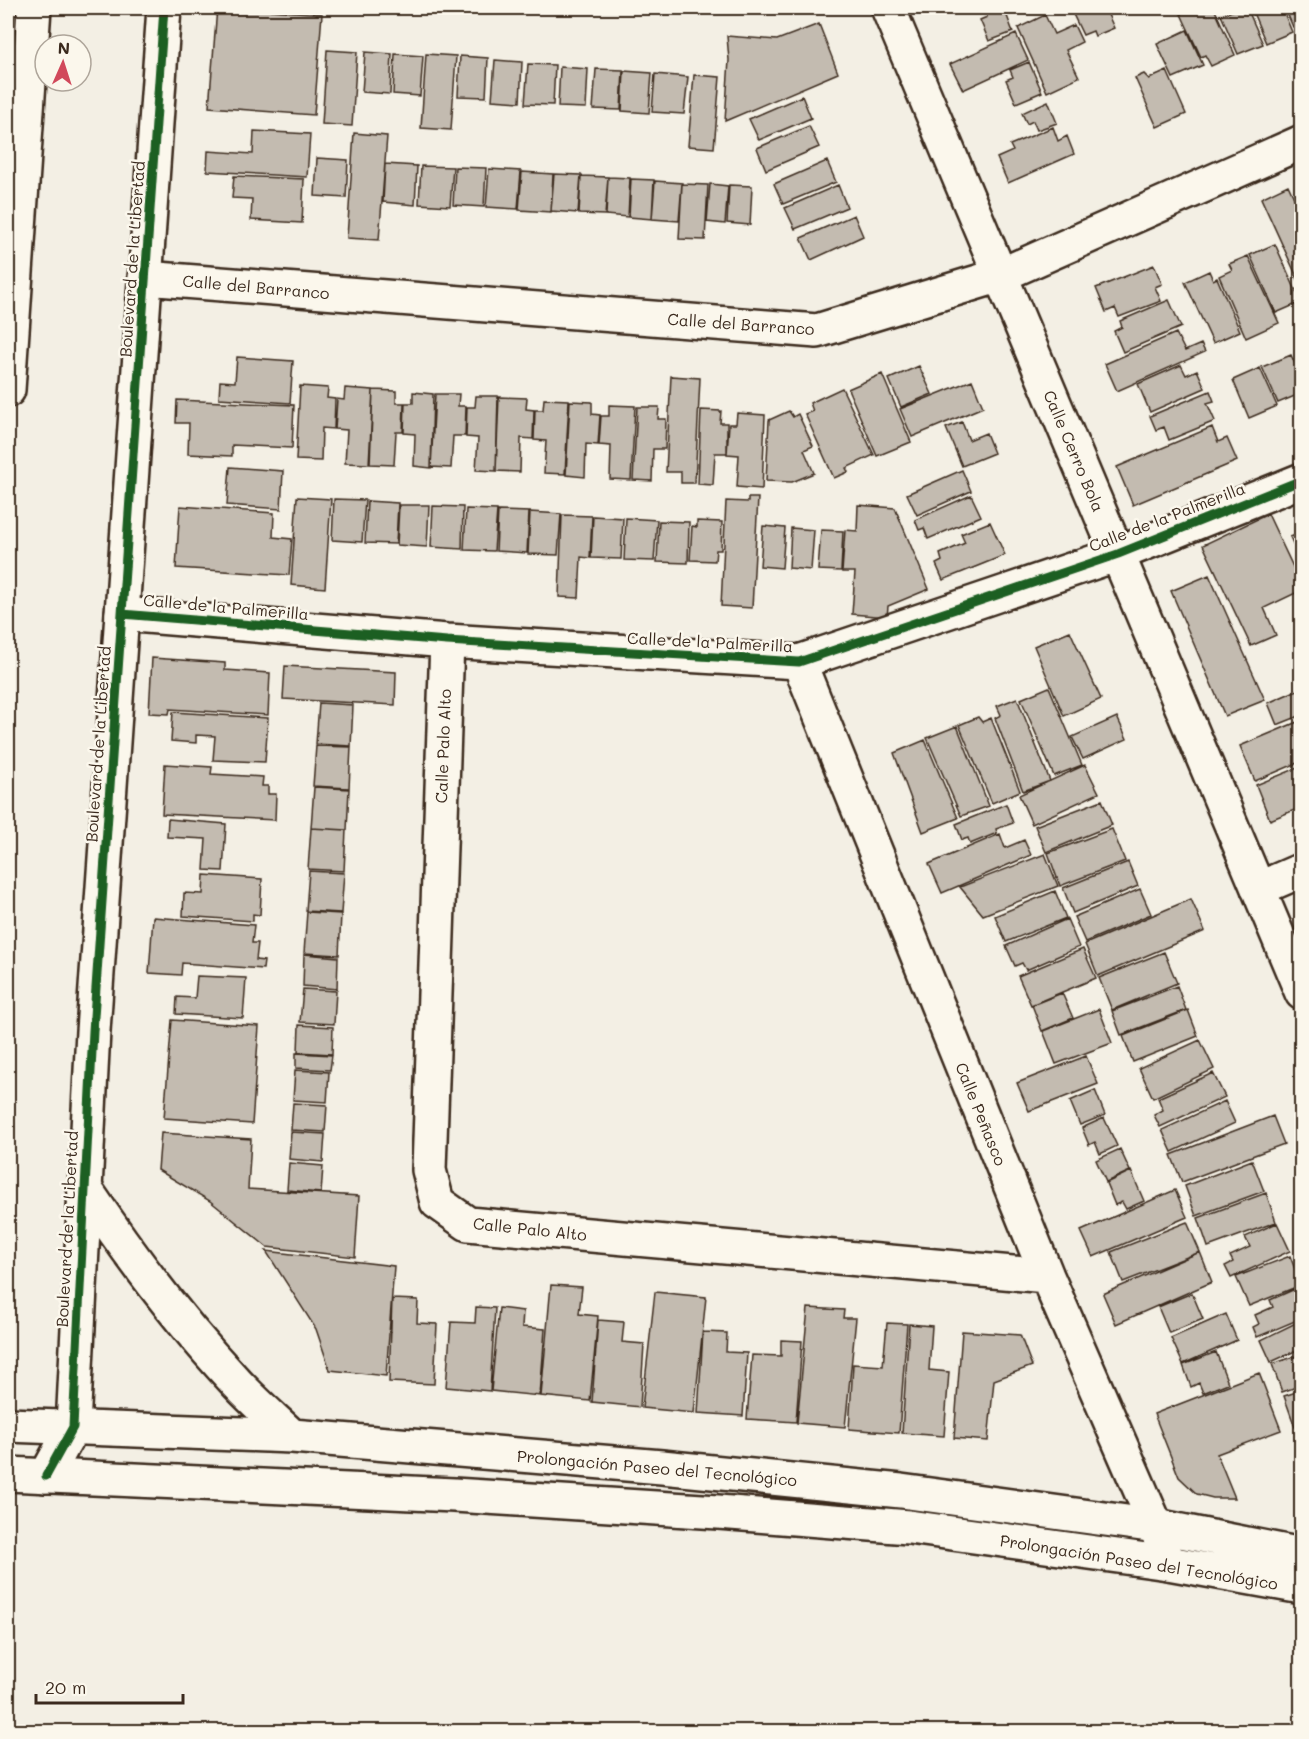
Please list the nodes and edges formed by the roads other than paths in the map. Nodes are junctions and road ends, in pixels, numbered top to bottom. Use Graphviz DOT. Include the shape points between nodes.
graph roads {
  1 [pos="34,8"];
  2 [pos="164,8"];
  3 [pos="888,8"];
  4 [pos="1302,142"];
  5 [pos="12,265"];
  6 [pos="1001,275"];
  7 [pos="146,278"];
  8 [pos="8,390"];
  9 [pos="1302,480"];
  10 [pos="1118,555"];
  11 [pos="122,614"];
  12 [pos="447,641"];
  13 [pos="799,663"];
  14 [pos="1302,870"];
  15 [pos="1258,889"];
  16 [pos="1302,993"];
  17 [pos="84,1187"];
  18 [pos="1047,1276"];
  19 [pos="8,1425"];
  20 [pos="73,1427"];
  21 [pos="292,1436"];
  22 [pos="8,1474"];
  23 [pos="46,1476"];
  24 [pos="1156,1527"];
  25 [pos="1302,1555"];
  26 [pos="1168,1563"];
  27 [pos="1302,1587"];
  1 -- 5 [label="street"];
  2 -- 7 [label="street, Boulevard de la Libertad"];
  3 -- 6 [label="street, Calle Cerro Bola"];
  4 -- 6 [label="street, Calle del Barranco"];
  5 -- 8 [label="street"];
  6 -- 7 [label="street, Calle del Barranco" via="817,331"];
  6 -- 10 [label="street, Calle Cerro Bola"];
  7 -- 11 [label="street, Boulevard de la Libertad"];
  9 -- 10 [label="street, Calle de la Palmerilla"];
  10 -- 13 [label="street, Calle de la Palmerilla"];
  10 -- 15 [label="street, Calle Cerro Bola"];
  11 -- 12 [label="street, Calle de la Palmerilla"];
  11 -- 17 [label="street, Boulevard de la Libertad"];
  12 -- 13 [label="street, Calle de la Palmerilla"];
  12 -- 18 [label="street, Calle Palo Alto" via="429,1170 436,1202 468,1224"];
  13 -- 18 [label="street, Calle Peñasco"];
  14 -- 15 [label="street"];
  15 -- 16 [label="street, Calle Cerro Bola"];
  17 -- 20 [label="street, Boulevard de la Libertad"];
  17 -- 21 [label="street" via="180,1318 233,1380"];
  18 -- 24 [label="street, Calle Peñasco"];
  19 -- 20 [label="street, Prolongación Paseo del Tecnológico"];
  20 -- 21 [label="street, Prolongación Paseo del Tecnológico"];
  20 -- 23 [label="street, Boulevard de la Libertad"];
  21 -- 24 [label="street, Prolongación Paseo del Tecnológico" via="901,1491"];
  22 -- 23 [label="street, Prolongación Paseo del Tecnológico"];
  23 -- 26 [label="street, Prolongación Paseo del Tecnológico" via="718,1512 909,1527"];
  24 -- 25 [label="street, Prolongación Paseo del Tecnológico"];
  24 -- 26 [label="street, Calle Peñasco"];
  26 -- 27 [label="street, Prolongación Paseo del Tecnológico"];
}
